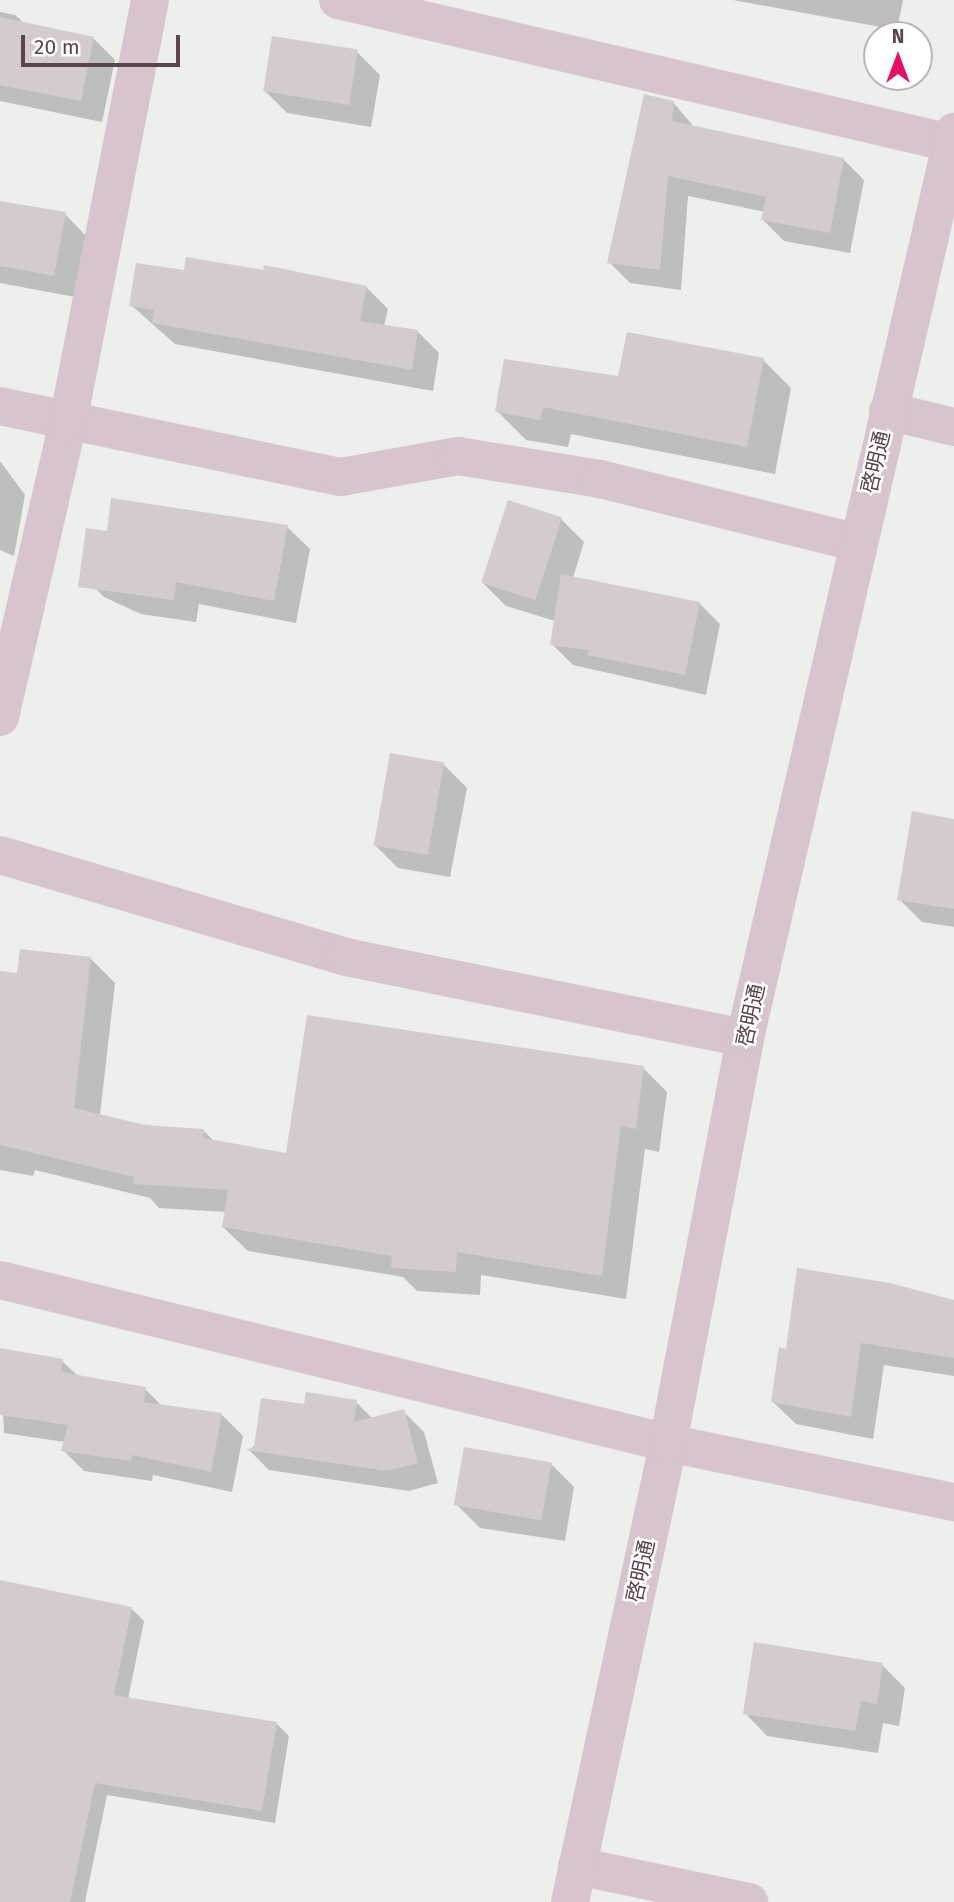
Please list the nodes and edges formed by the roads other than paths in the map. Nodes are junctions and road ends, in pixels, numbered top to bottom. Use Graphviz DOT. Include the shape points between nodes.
graph roads {
  1 [pos="150,0"];
  2 [pos="338,0"];
  3 [pos="953,137"];
  4 [pos="0,406"];
  5 [pos="888,411"];
  6 [pos="68,422"];
  7 [pos="954,427"];
  8 [pos="858,542"];
  9 [pos="0,717"];
  10 [pos="0,855"];
  11 [pos="745,1038"];
  12 [pos="0,1280"];
  13 [pos="668,1443"];
  14 [pos="954,1502"];
  15 [pos="573,1884"];
  16 [pos="749,1902"];
  1 -- 6 [label="street"];
  2 -- 3 [label="street"];
  3 -- 5 [label="street, 啓明通"];
  4 -- 6 [label="street"];
  5 -- 7 [label="street"];
  5 -- 8 [label="street, 啓明通"];
  6 -- 8 [label="street" via="341,477 458,456 600,479"];
  6 -- 9 [label="street"];
  8 -- 11 [label="street, 啓明通"];
  10 -- 11 [label="street" via="346,957"];
  11 -- 13 [label="street, 啓明通"];
  12 -- 13 [label="street"];
  13 -- 14 [label="street"];
  13 -- 15 [label="street, 啓明通"];
  15 -- 16 [label="street"];
}
